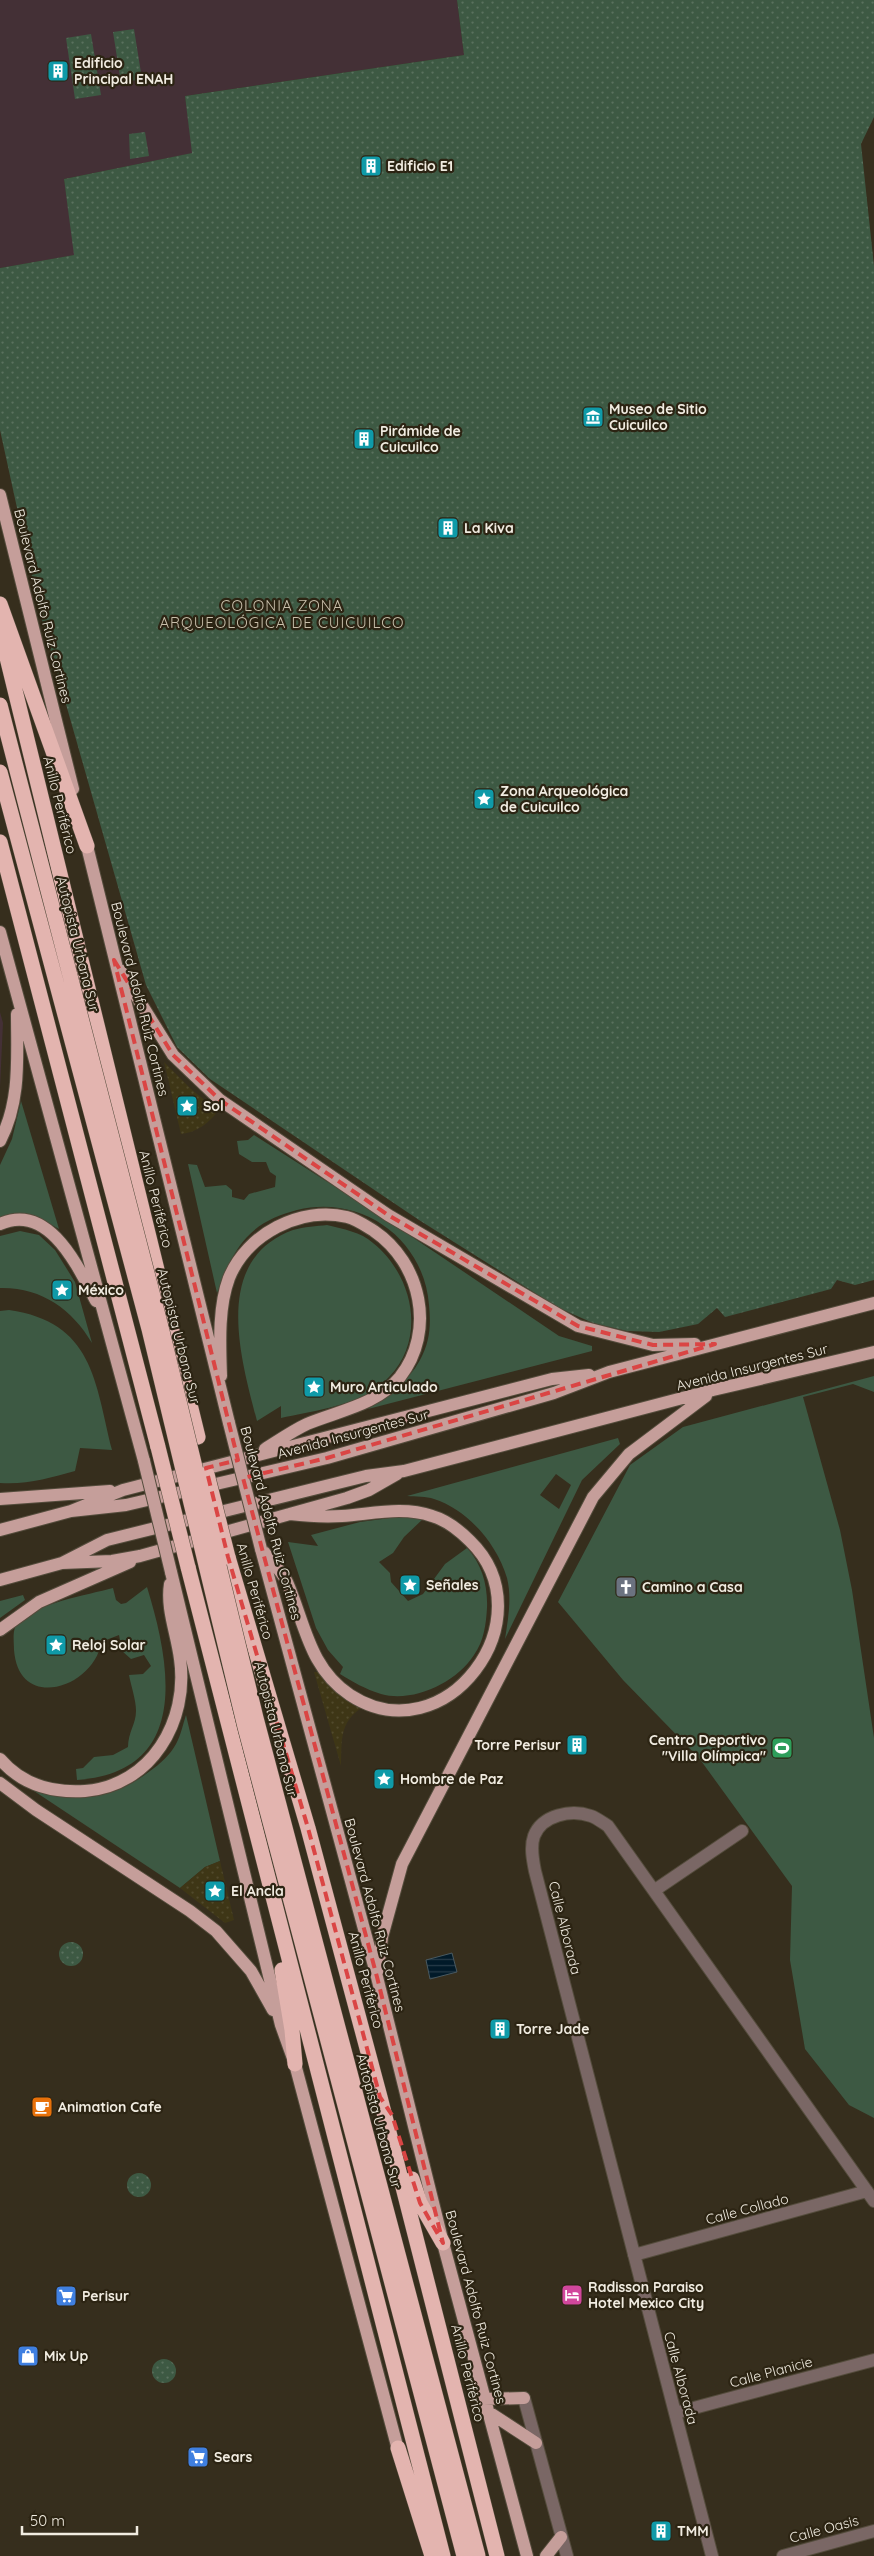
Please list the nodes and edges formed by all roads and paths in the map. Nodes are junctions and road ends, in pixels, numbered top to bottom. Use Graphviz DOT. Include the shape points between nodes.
graph roads {
  1 [pos="0,494"];
  2 [pos="0,604"];
  3 [pos="0,629"];
  4 [pos="0,705"];
  5 [pos="0,772"];
  6 [pos="0,842"];
  7 [pos="87,846"];
  8 [pos="0,932"];
  9 [pos="114,960"];
  10 [pos="16,996"];
  11 [pos="0,1141"];
  12 [pos="0,1224"];
  13 [pos="874,1304"];
  14 [pos="107,1320"];
  15 [pos="715,1344"];
  16 [pos="874,1352"];
  17 [pos="609,1372"];
  18 [pos="713,1390"];
  19 [pos="222,1396"];
  20 [pos="254,1456"];
  21 [pos="404,1471"];
  22 [pos="123,1490"];
  23 [pos="0,1499"];
  24 [pos="71,1511"];
  25 [pos="290,1514"];
  26 [pos="0,1530"];
  27 [pos="261,1549"];
  28 [pos="140,1556"];
  29 [pos="62,1564"];
  30 [pos="172,1573"];
  31 [pos="0,1580"];
  32 [pos="0,1630"];
  33 [pos="0,1759"];
  34 [pos="0,1783"];
  35 [pos="246,1797"];
  36 [pos="742,1831"];
  37 [pos="655,1890"];
  38 [pos="377,1977"];
  39 [pos="281,2025"];
  40 [pos="295,2064"];
  41 [pos="380,2097"];
  42 [pos="871,2196"];
  43 [pos="443,2243"];
  44 [pos="634,2255"];
  45 [pos="874,2360"];
  46 [pos="524,2398"];
  47 [pos="486,2405"];
  48 [pos="675,2413"];
  49 [pos="536,2443"];
  50 [pos="398,2448"];
  51 [pos="874,2531"];
  52 [pos="561,2537"];
  53 [pos="425,2556"];
  54 [pos="432,2556"];
  55 [pos="443,2556"];
  56 [pos="464,2556"];
  57 [pos="478,2556"];
  58 [pos="497,2556"];
  59 [pos="527,2556"];
  60 [pos="546,2556"];
  61 [pos="567,2556"];
  62 [pos="712,2556"];
  63 [pos="782,2556"];
  1 -- 7 [label="main road, Boulevard Adolfo Ruiz Cortines"];
  2 -- 7 [label="highway"];
  3 -- 41 [label="highway, Anillo Periférico, bridge" via="228,1557 308,1828"];
  4 -- 57 [label="highway, Autopista Urbana Sur, bridge" via="158,1318 256,1718"];
  5 -- 56 [label="highway, Autopista Urbana Sur, bridge" via="149,1329 255,1766"];
  6 -- 35 [label="highway, bridge"];
  7 -- 9 [label="main road, Boulevard Adolfo Ruiz Cortines"];
  8 -- 10 [label="main road"];
  9 -- 15 [label="main road" via="173,1055 220,1100 388,1215 578,1326 653,1345"];
  9 -- 19 [label="main road, Boulevard Adolfo Ruiz Cortines"];
  10 -- 11 [label="main road" via="17,1088"];
  10 -- 14 [label="main road"];
  12 -- 14 [label="main road" via="15,1219 45,1227 74,1262"];
  13 -- 15 [label="main road, Avenida Insurgentes Sur"];
  14 -- 30 [label="main road, bridge"];
  15 -- 17 [label="main road, Avenida Insurgentes Sur"];
  16 -- 18 [label="main road, Avenida Insurgentes Sur"];
  17 -- 20 [label="main road, Avenida Insurgentes Sur" via="552,1379"];
  17 -- 24 [label="main road, Avenida Insurgentes Sur" via="554,1393 327,1458 126,1505"];
  18 -- 21 [label="main road, Avenida Insurgentes Sur"];
  18 -- 38 [label="main road" via="629,1454 593,1497 402,1864 382,1937"];
  19 -- 20 [label="main road" via="224,1299 233,1270 261,1236 285,1223 322,1216 354,1220 391,1245 415,1284 420,1311 417,1340 400,1376 372,1399 305,1425"];
  19 -- 27 [label="main road, Boulevard Adolfo Ruiz Cortines, bridge"];
  20 -- 22 [label="main road, Avenida Insurgentes Sur"];
  21 -- 25 [label="main road, Avenida Insurgentes Sur" via="369,1490"];
  21 -- 29 [label="main road, Avenida Insurgentes Sur" via="366,1476 107,1540"];
  22 -- 23 [label="main road"];
  22 -- 24 [label="main road, Avenida Insurgentes Sur"];
  24 -- 26 [label="main road, Avenida Insurgentes Sur"];
  25 -- 27 [label="main road" via="327,1517 388,1511 418,1513 433,1516 466,1537 482,1557 497,1597 493,1636 478,1667 452,1694 433,1704 393,1710 361,1702 338,1686 321,1667 308,1643 286,1580"];
  25 -- 28 [label="main road, Avenida Insurgentes Sur"];
  27 -- 38 [label="main road, Boulevard Adolfo Ruiz Cortines"];
  28 -- 29 [label="main road, Avenida Insurgentes Sur"];
  28 -- 32 [label="main road" via="111,1572 39,1602"];
  29 -- 31 [label="main road, Avenida Insurgentes Sur"];
  30 -- 33 [label="main road" via="169,1603 180,1660 180,1686 168,1732 151,1760 113,1785 73,1792 31,1783"];
  30 -- 39 [label="main road"];
  34 -- 39 [label="main road" via="190,1911 216,1932 251,1971"];
  35 -- 40 [label="highway" via="283,1976"];
  35 -- 55 [label="highway"];
  36 -- 37 [label="street"];
  37 -- 42 [label="street, Calle Alborada"];
  37 -- 44 [label="street, Calle Alborada" via="608,1826 591,1816 554,1816 540,1824 533,1837 535,1871"];
  38 -- 43 [label="main road, Boulevard Adolfo Ruiz Cortines"];
  39 -- 40 [label="main road"];
  40 -- 50 [label="main road"];
  41 -- 43 [label="highway" via="392,2114 420,2204"];
  41 -- 58 [label="highway, Anillo Periférico"];
  42 -- 44 [label="street, Calle Collado"];
  43 -- 47 [label="main road, Boulevard Adolfo Ruiz Cortines"];
  44 -- 48 [label="street, Calle Alborada"];
  45 -- 48 [label="street, Calle Planicie"];
  46 -- 47 [label="main road"];
  46 -- 49 [label="street"];
  47 -- 49 [label="main road"];
  47 -- 59 [label="main road, Boulevard Adolfo Ruiz Cortines"];
  48 -- 62 [label="street, Calle Alborada"];
  49 -- 52 [label="street"];
  50 -- 53 [label="main road"];
  50 -- 54 [label="highway"];
  51 -- 63 [label="street, Calle Oasis"];
  52 -- 60 [label="main road"];
  52 -- 61 [label="street"];
}
